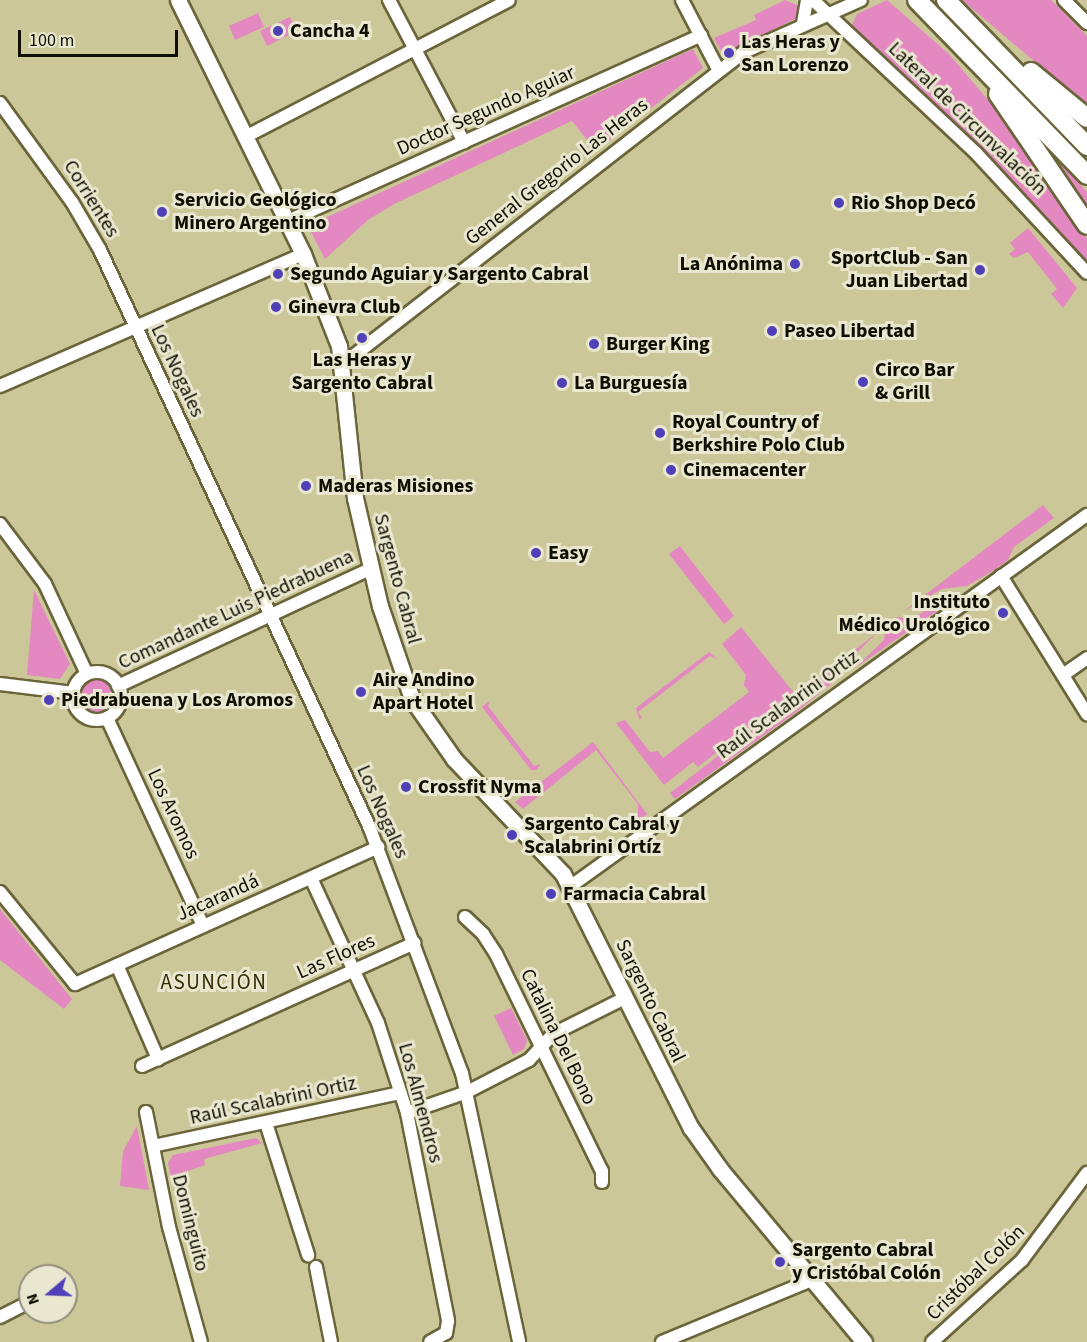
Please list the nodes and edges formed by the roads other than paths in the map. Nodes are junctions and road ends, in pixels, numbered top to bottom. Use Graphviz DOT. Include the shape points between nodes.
graph roads {
  1 [pos="178,0"];
  2 [pos="389,0"];
  3 [pos="509,0"];
  4 [pos="682,0"];
  5 [pos="807,0"];
  6 [pos="813,0"];
  7 [pos="861,0"];
  8 [pos="917,0"];
  9 [pos="946,0"];
  10 [pos="1064,0"];
  11 [pos="828,15"];
  12 [pos="963,15"];
  13 [pos="803,23"];
  14 [pos="1087,23"];
  15 [pos="701,35"];
  16 [pos="955,37"];
  17 [pos="414,49"];
  18 [pos="719,71"];
  19 [pos="0,103"];
  20 [pos="1087,118"];
  21 [pos="245,137"];
  22 [pos="464,142"];
  23 [pos="1087,146"];
  24 [pos="1087,176"];
  25 [pos="288,221"];
  26 [pos="1087,225"];
  27 [pos="303,254"];
  28 [pos="1087,273"];
  29 [pos="133,325"];
  30 [pos="343,364"];
  31 [pos="0,386"];
  32 [pos="1087,515"];
  33 [pos="0,524"];
  34 [pos="370,569"];
  35 [pos="1001,576"];
  36 [pos="269,614"];
  37 [pos="1087,658"];
  38 [pos="87,675"];
  39 [pos="1063,675"];
  40 [pos="0,684"];
  41 [pos="118,686"];
  42 [pos="74,693"];
  43 [pos="1087,714"];
  44 [pos="107,718"];
  45 [pos="378,847"];
  46 [pos="311,878"];
  47 [pos="571,886"];
  48 [pos="0,892"];
  49 [pos="465,917"];
  50 [pos="203,926"];
  51 [pos="415,943"];
  52 [pos="117,965"];
  53 [pos="353,971"];
  54 [pos="625,998"];
  55 [pos="540,1047"];
  56 [pos="158,1059"];
  57 [pos="142,1066"];
  58 [pos="467,1092"];
  59 [pos="400,1093"];
  60 [pos="146,1112"];
  61 [pos="407,1113"];
  62 [pos="266,1123"];
  63 [pos="153,1146"];
  64 [pos="1087,1173"];
  65 [pos="602,1182"];
  66 [pos="308,1255"];
  67 [pos="316,1267"];
  68 [pos="812,1280"];
  69 [pos="18,1308"];
  70 [pos="0,1317"];
  71 [pos="201,1342"];
  72 [pos="330,1342"];
  73 [pos="430,1342"];
  74 [pos="519,1342"];
  75 [pos="662,1342"];
  76 [pos="864,1342"];
  77 [pos="932,1342"];
  1 -- 21 [label="main road, Sargento Cabral"];
  2 -- 17 [label="street"];
  3 -- 17 [label="street"];
  4 -- 15 [label="street"];
  5 -- 13 [label="street"];
  6 -- 11 [label="street, Lateral de Circunvalación"];
  7 -- 11 [label="street, General Gregorio Las Heras"];
  8 -- 16 [label="highway"];
  9 -- 12 [label="highway"];
  10 -- 14 [label="street"];
  11 -- 13 [label="street, General Gregorio Las Heras"];
  11 -- 28 [label="street, Lateral de Circunvalación" via="970,146"];
  12 -- 20 [label="highway"];
  12 -- 23 [label="highway"];
  13 -- 18 [label="street, General Gregorio Las Heras" via="756,45"];
  15 -- 18 [label="street"];
  15 -- 22 [label="street, Doctor Segundo Aguiar"];
  16 -- 24 [label="highway"];
  16 -- 26 [label="highway" via="1025,131"];
  17 -- 21 [label="street"];
  17 -- 22 [label="street"];
  18 -- 30 [label="street, General Gregorio Las Heras"];
  19 -- 29 [label="street, Corrientes" via="72,202 100,250"];
  21 -- 25 [label="main road, Sargento Cabral"];
  22 -- 25 [label="street, Doctor Segundo Aguiar"];
  25 -- 27 [label="main road, Sargento Cabral"];
  27 -- 29 [label="street"];
  27 -- 30 [label="main road, Sargento Cabral"];
  29 -- 31 [label="street"];
  29 -- 36 [label="street, Los Nogales"];
  30 -- 34 [label="main road, Sargento Cabral" via="355,498"];
  32 -- 35 [label="street, Raúl Scalabrini Ortiz"];
  33 -- 38 [label="street" via="45,584"];
  34 -- 36 [label="street, Comandante Luis Piedrabuena"];
  34 -- 47 [label="main road, Sargento Cabral" via="392,645 419,712 483,792"];
  35 -- 39 [label="street"];
  35 -- 47 [label="street, Raúl Scalabrini Ortiz"];
  36 -- 41 [label="street, Comandante Luis Piedrabuena"];
  36 -- 45 [label="street, Los Nogales"];
  37 -- 39 [label="street"];
  38 -- 41 [label="street" via="106,674"];
  38 -- 42 [label="street" via="77,683"];
  39 -- 43 [label="street"];
  40 -- 42 [label="street"];
  41 -- 44 [label="street" via="119,706"];
  42 -- 44 [label="street" via="76,708 85,717"];
  44 -- 50 [label="street, Los Aromos"];
  45 -- 46 [label="street, Jacarandá"];
  45 -- 51 [label="street, Los Nogales"];
  46 -- 50 [label="street, Jacarandá"];
  46 -- 53 [label="street, Los Almendros"];
  47 -- 54 [label="main road, Sargento Cabral"];
  48 -- 52 [label="street, Jacarandá" via="75,984"];
  49 -- 55 [label="street, Catalina Del Bono" via="496,954"];
  50 -- 52 [label="street, Jacarandá"];
  51 -- 53 [label="street, Las Flores"];
  51 -- 58 [label="street, Los Nogales"];
  52 -- 56 [label="street"];
  53 -- 56 [label="street, Las Flores"];
  53 -- 59 [label="street, Los Almendros" via="378,1023"];
  54 -- 55 [label="street" via="553,1034"];
  54 -- 68 [label="main road, Sargento Cabral" via="673,1097 704,1149"];
  55 -- 58 [label="street" via="529,1060"];
  55 -- 65 [label="street, Catalina Del Bono" via="602,1171"];
  56 -- 57 [label="street, Las Flores"];
  58 -- 61 [label="street"];
  58 -- 74 [label="street, Los Nogales"];
  59 -- 61 [label="street, Los Almendros"];
  59 -- 62 [label="street, Raúl Scalabrini Ortiz"];
  60 -- 63 [label="street, Dominguito"];
  61 -- 73 [label="street, Los Almendros" via="448,1321 446,1333"];
  62 -- 63 [label="street, Raúl Scalabrini Ortiz"];
  62 -- 66 [label="street"];
  63 -- 71 [label="street, Dominguito" via="169,1227"];
  64 -- 77 [label="street, Cristóbal Colón" via="1022,1260"];
  67 -- 72 [label="street"];
  68 -- 75 [label="street"];
  68 -- 76 [label="main road, Sargento Cabral"];
  69 -- 70 [label="street"];
}
